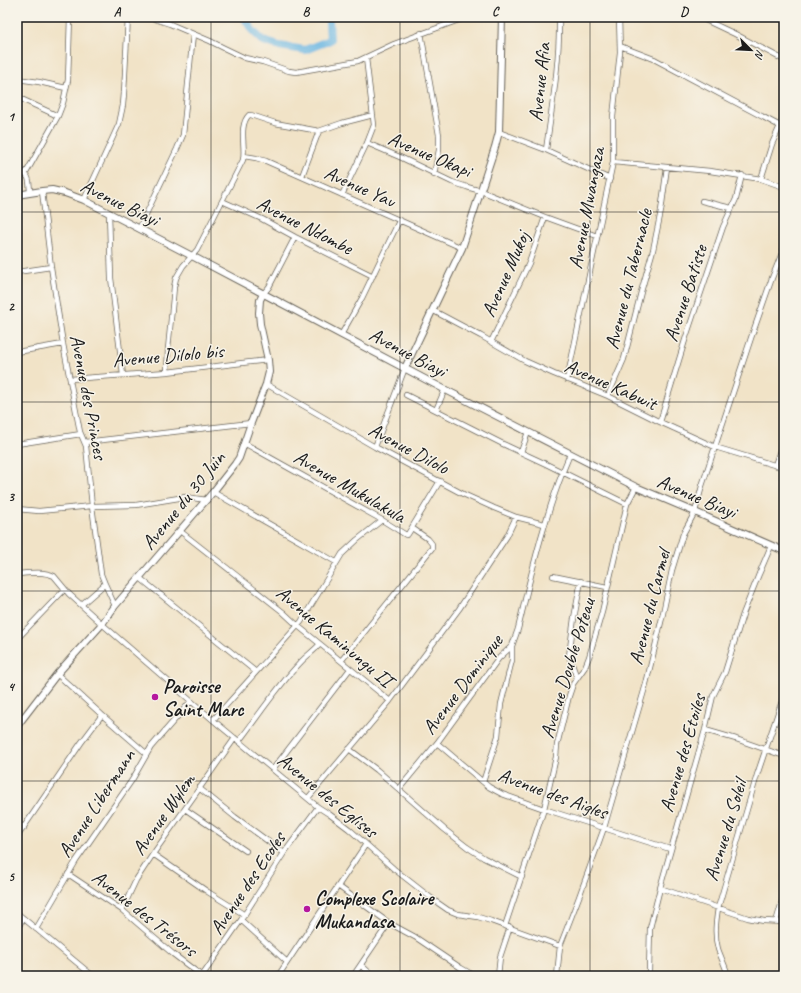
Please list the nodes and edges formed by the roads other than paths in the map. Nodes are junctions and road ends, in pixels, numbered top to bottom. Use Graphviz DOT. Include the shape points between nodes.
graph roads {
  1 [pos="70,17"];
  2 [pos="128,17"];
  3 [pos="149,17"];
  4 [pos="467,17"];
  5 [pos="502,17"];
  6 [pos="559,17"];
  7 [pos="619,17"];
  8 [pos="699,17"];
  9 [pos="421,33"];
  10 [pos="192,34"];
  11 [pos="620,46"];
  12 [pos="366,58"];
  13 [pos="784,60"];
  14 [pos="17,79"];
  15 [pos="66,88"];
  16 [pos="17,97"];
  17 [pos="373,115"];
  18 [pos="58,116"];
  19 [pos="784,117"];
  20 [pos="780,126"];
  21 [pos="319,132"];
  22 [pos="499,132"];
  23 [pos="367,143"];
  24 [pos="546,150"];
  25 [pos="244,156"];
  26 [pos="614,162"];
  27 [pos="667,167"];
  28 [pos="17,168"];
  29 [pos="26,173"];
  30 [pos="434,174"];
  31 [pos="742,175"];
  32 [pos="302,176"];
  33 [pos="610,179"];
  34 [pos="761,179"];
  35 [pos="784,187"];
  36 [pos="42,191"];
  37 [pos="481,191"];
  38 [pos="30,192"];
  39 [pos="17,195"];
  40 [pos="342,195"];
  41 [pos="84,200"];
  42 [pos="222,201"];
  43 [pos="702,201"];
  44 [pos="732,208"];
  45 [pos="109,213"];
  46 [pos="545,217"];
  47 [pos="399,220"];
  48 [pos="139,229"];
  49 [pos="598,236"];
  50 [pos="295,237"];
  51 [pos="462,248"];
  52 [pos="784,248"];
  53 [pos="192,256"];
  54 [pos="51,267"];
  55 [pos="17,272"];
  56 [pos="373,276"];
  57 [pos="263,294"];
  58 [pos="432,310"];
  59 [pos="342,334"];
  60 [pos="491,342"];
  61 [pos="63,344"];
  62 [pos="17,352"];
  63 [pos="268,360"];
  64 [pos="405,368"];
  65 [pos="167,372"];
  66 [pos="122,375"];
  67 [pos="70,379"];
  68 [pos="567,380"];
  69 [pos="266,384"];
  70 [pos="445,389"];
  71 [pos="406,395"];
  72 [pos="608,396"];
  73 [pos="436,410"];
  74 [pos="660,422"];
  75 [pos="251,423"];
  76 [pos="528,432"];
  77 [pos="81,434"];
  78 [pos="784,439"];
  79 [pos="85,442"];
  80 [pos="244,443"];
  81 [pos="17,444"];
  82 [pos="375,447"];
  83 [pos="715,447"];
  84 [pos="521,452"];
  85 [pos="570,454"];
  86 [pos="775,465"];
  87 [pos="784,468"];
  88 [pos="562,471"];
  89 [pos="440,481"];
  90 [pos="636,487"];
  91 [pos="213,492"];
  92 [pos="207,500"];
  93 [pos="627,504"];
  94 [pos="92,506"];
  95 [pos="17,509"];
  96 [pos="695,512"];
  97 [pos="516,517"];
  98 [pos="382,520"];
  99 [pos="544,524"];
  100 [pos="412,528"];
  101 [pos="180,531"];
  102 [pos="771,546"];
  103 [pos="784,552"];
  104 [pos="336,562"];
  105 [pos="17,574"];
  106 [pos="554,576"];
  107 [pos="140,578"];
  108 [pos="581,581"];
  109 [pos="105,584"];
  110 [pos="607,587"];
  111 [pos="65,589"];
  112 [pos="81,605"];
  113 [pos="115,606"];
  114 [pos="102,624"];
  115 [pos="298,626"];
  116 [pos="17,639"];
  117 [pos="320,644"];
  118 [pos="512,646"];
  119 [pos="341,661"];
  120 [pos="350,669"];
  121 [pos="256,672"];
  122 [pos="57,674"];
  123 [pos="577,678"];
  124 [pos="784,695"];
  125 [pos="191,701"];
  126 [pos="390,701"];
  127 [pos="102,715"];
  128 [pos="213,720"];
  129 [pos="17,726"];
  130 [pos="705,730"];
  131 [pos="237,739"];
  132 [pos="437,743"];
  133 [pos="349,749"];
  134 [pos="766,750"];
  135 [pos="147,754"];
  136 [pos="784,756"];
  137 [pos="273,769"];
  138 [pos="483,782"];
  139 [pos="199,788"];
  140 [pos="399,789"];
  141 [pos="308,798"];
  142 [pos="318,807"];
  143 [pos="185,809"];
  144 [pos="544,809"];
  145 [pos="17,822"];
  146 [pos="24,828"];
  147 [pos="604,828"];
  148 [pos="17,838"];
  149 [pos="366,844"];
  150 [pos="670,850"];
  151 [pos="246,851"];
  152 [pos="284,853"];
  153 [pos="152,854"];
  154 [pos="68,874"];
  155 [pos="522,877"];
  156 [pos="338,886"];
  157 [pos="660,888"];
  158 [pos="784,895"];
  159 [pos="718,908"];
  160 [pos="122,910"];
  161 [pos="17,913"];
  162 [pos="245,915"];
  163 [pos="23,918"];
  164 [pos="241,920"];
  165 [pos="776,922"];
  166 [pos="784,922"];
  167 [pos="389,923"];
  168 [pos="507,927"];
  169 [pos="36,929"];
  170 [pos="17,930"];
  171 [pos="560,946"];
  172 [pos="287,962"];
  173 [pos="361,965"];
  174 [pos="91,975"];
  175 [pos="202,976"];
  176 [pos="278,976"];
  177 [pos="353,976"];
  178 [pos="373,976"];
  179 [pos="475,976"];
  180 [pos="498,976"];
  181 [pos="557,976"];
  182 [pos="649,976"];
  183 [pos="728,976"];
  1 -- 15 [label="street"];
  2 -- 41 [label="street" via="123,105 119,124"];
  3 -- 10 [label="street"];
  4 -- 9 [label="street"];
  5 -- 22 [label="street"];
  6 -- 24 [label="street, Avenue Afia" via="557,69"];
  7 -- 11 [label="street, Avenue Mwangaza"];
  8 -- 13 [label="street"];
  9 -- 12 [label="street"];
  9 -- 30 [label="street" via="439,135"];
  10 -- 12 [label="street" via="245,58 296,72"];
  10 -- 48 [label="street" via="182,135"];
  11 -- 20 [label="street" via="654,59"];
  11 -- 26 [label="street, Avenue Mwangaza" via="613,117"];
  12 -- 17 [label="street"];
  14 -- 15 [label="street"];
  15 -- 18 [label="street"];
  16 -- 18 [label="street"];
  17 -- 21 [label="street"];
  17 -- 23 [label="street" via="374,127"];
  18 -- 29 [label="street"];
  19 -- 20 [label="street"];
  20 -- 34 [label="street"];
  21 -- 25 [label="street" via="249,115 243,131"];
  21 -- 32 [label="street"];
  22 -- 24 [label="street"];
  22 -- 37 [label="street"];
  23 -- 30 [label="street, Avenue Okapi"];
  23 -- 40 [label="street"];
  24 -- 33 [label="street"];
  25 -- 32 [label="street, Avenue Yav" via="256,158"];
  25 -- 42 [label="street"];
  26 -- 27 [label="street"];
  26 -- 33 [label="street, Avenue Mwangaza"];
  27 -- 31 [label="street"];
  27 -- 72 [label="street, Avenue du Tabernacle" via="650,261 624,359"];
  28 -- 29 [label="street"];
  29 -- 38 [label="street"];
  30 -- 37 [label="street, Avenue Okapi"];
  31 -- 34 [label="street"];
  31 -- 44 [label="street, Avenue Batiste"];
  32 -- 40 [label="street, Avenue Yav"];
  33 -- 49 [label="street, Avenue Mwangaza"];
  34 -- 35 [label="street"];
  36 -- 38 [label="street, Avenue Biayi"];
  36 -- 41 [label="street, Avenue Biayi" via="52,190"];
  36 -- 54 [label="street, Avenue des Princes"];
  37 -- 46 [label="street, Avenue Okapi"];
  37 -- 51 [label="street"];
  38 -- 39 [label="street, Avenue Biayi"];
  40 -- 47 [label="street, Avenue Yav"];
  41 -- 45 [label="street, Avenue Biayi"];
  42 -- 50 [label="street, Avenue Ndombe"];
  42 -- 53 [label="street"];
  43 -- 44 [label="street"];
  44 -- 74 [label="street, Avenue Batiste" via="703,285"];
  45 -- 48 [label="street, Avenue Biayi"];
  45 -- 66 [label="street" via="111,278"];
  46 -- 49 [label="street, Avenue Okapi"];
  46 -- 60 [label="street, Avenue Mukoj" via="529,263"];
  47 -- 51 [label="street, Avenue Yav"];
  47 -- 56 [label="street"];
  48 -- 53 [label="street, Avenue Biayi"];
  49 -- 68 [label="street, Avenue Mwangaza"];
  50 -- 56 [label="street, Avenue Ndombe"];
  50 -- 57 [label="street, Avenue du 30 Juin"];
  51 -- 58 [label="street"];
  52 -- 83 [label="street, Avenue du Carmel"];
  53 -- 57 [label="street, Avenue Biayi"];
  53 -- 65 [label="street" via="180,270 174,288"];
  54 -- 55 [label="street"];
  54 -- 61 [label="street, Avenue des Princes"];
  56 -- 59 [label="street"];
  57 -- 59 [label="street, Avenue Biayi"];
  57 -- 63 [label="street, Avenue du 30 Juin" via="259,313"];
  58 -- 60 [label="street, Avenue Kabwit"];
  58 -- 64 [label="street"];
  59 -- 64 [label="street, Avenue Biayi"];
  60 -- 68 [label="street, Avenue Kabwit"];
  61 -- 62 [label="street"];
  61 -- 67 [label="street, Avenue des Princes"];
  63 -- 65 [label="street, Avenue Dilolo bis"];
  63 -- 69 [label="street, Avenue du 30 Juin"];
  64 -- 70 [label="street, Avenue Biayi"];
  64 -- 82 [label="street"];
  65 -- 66 [label="street, Avenue Dilolo bis"];
  66 -- 67 [label="street, Avenue Dilolo bis"];
  67 -- 77 [label="street, Avenue des Princes"];
  68 -- 72 [label="street, Avenue Kabwit"];
  69 -- 75 [label="street, Avenue du 30 Juin"];
  69 -- 82 [label="street, Avenue Dilolo"];
  70 -- 73 [label="street"];
  70 -- 76 [label="street, Avenue Biayi"];
  71 -- 73 [label="street"];
  72 -- 74 [label="street, Avenue Kabwit"];
  73 -- 84 [label="street"];
  74 -- 83 [label="street, Avenue Kabwit"];
  75 -- 79 [label="street"];
  75 -- 80 [label="street, Avenue du 30 Juin"];
  76 -- 84 [label="street"];
  76 -- 85 [label="street, Avenue Biayi"];
  77 -- 79 [label="street, Avenue des Princes"];
  77 -- 81 [label="street"];
  78 -- 86 [label="street"];
  79 -- 94 [label="street, Avenue des Princes"];
  80 -- 91 [label="street, Avenue du 30 Juin" via="236,464"];
  80 -- 98 [label="street, Avenue Mukulakula"];
  82 -- 89 [label="street, Avenue Dilolo"];
  83 -- 86 [label="street, Avenue Kabwit"];
  83 -- 96 [label="street, Avenue du Carmel"];
  84 -- 88 [label="street"];
  85 -- 88 [label="street, Avenue Dominique"];
  85 -- 90 [label="street, Avenue Biayi"];
  86 -- 87 [label="street, Avenue Kabwit"];
  88 -- 93 [label="street"];
  88 -- 99 [label="street, Avenue Dominique"];
  89 -- 97 [label="street, Avenue Dilolo"];
  89 -- 100 [label="street, Avenue Mukulakula"];
  90 -- 93 [label="street, Avenue Double Poteau"];
  90 -- 96 [label="street, Avenue Biayi"];
  91 -- 92 [label="street, Avenue du 30 Juin"];
  91 -- 104 [label="street"];
  92 -- 94 [label="street" via="185,497 136,505"];
  92 -- 101 [label="street, Avenue du 30 Juin"];
  93 -- 110 [label="street, Avenue Double Poteau"];
  94 -- 95 [label="street" via="39,511"];
  94 -- 109 [label="street, Avenue des Princes" via="101,574"];
  96 -- 102 [label="street, Avenue Biayi"];
  96 -- 147 [label="street, Avenue du Carmel" via="683,534 672,570 646,684"];
  97 -- 99 [label="street, Avenue Dilolo"];
  97 -- 126 [label="street" via="507,536 459,610"];
  98 -- 100 [label="street, Avenue Mukulakula" via="406,535"];
  98 -- 104 [label="street" via="346,550"];
  99 -- 118 [label="street, Avenue Dominique"];
  100 -- 119 [label="street" via="428,539 432,548"];
  101 -- 107 [label="street, Avenue du 30 Juin"];
  101 -- 115 [label="street, Avenue Kaminungu II"];
  102 -- 103 [label="street, Avenue Biayi"];
  102 -- 130 [label="street, Avenue des Etoiles" via="743,614 725,672 713,696"];
  104 -- 115 [label="street"];
  105 -- 111 [label="street, Avenue des Eglises" via="51,575"];
  106 -- 108 [label="street"];
  107 -- 113 [label="street, Avenue du 30 Juin"];
  107 -- 121 [label="street"];
  108 -- 110 [label="street"];
  108 -- 123 [label="street" via="569,656"];
  109 -- 112 [label="street"];
  109 -- 113 [label="street, Avenue des Princes"];
  110 -- 123 [label="street, Avenue Double Poteau" via="589,657"];
  111 -- 112 [label="street, Avenue des Eglises"];
  111 -- 116 [label="street"];
  112 -- 114 [label="street, Avenue des Eglises"];
  113 -- 114 [label="street, Avenue du 30 Juin"];
  114 -- 122 [label="street, Avenue du 30 Juin"];
  114 -- 125 [label="street, Avenue des Eglises"];
  115 -- 117 [label="street, Avenue Kaminungu II"];
  115 -- 121 [label="street"];
  117 -- 119 [label="street, Avenue Kaminungu II"];
  117 -- 131 [label="street, Avenue Wylem" via="300,662"];
  118 -- 132 [label="street, Avenue Dominique" via="499,658"];
  118 -- 138 [label="street" via="512,660 501,704 498,736"];
  119 -- 120 [label="street, Avenue Kaminungu II"];
  120 -- 126 [label="street, Avenue Kaminungu II"];
  120 -- 137 [label="street"];
  121 -- 128 [label="street"];
  122 -- 127 [label="street"];
  122 -- 129 [label="street, Avenue du 30 Juin"];
  123 -- 144 [label="street, Avenue Double Poteau" via="569,696"];
  124 -- 134 [label="street, Avenue du Soleil"];
  125 -- 128 [label="street, Avenue des Eglises"];
  125 -- 135 [label="street, Avenue Libermann" via="155,741"];
  126 -- 133 [label="street, Avenue Kaminungu II"];
  127 -- 135 [label="street"];
  127 -- 146 [label="street"];
  128 -- 131 [label="street, Avenue des Eglises"];
  130 -- 134 [label="street"];
  130 -- 150 [label="street, Avenue des Etoiles"];
  131 -- 137 [label="street, Avenue des Eglises"];
  131 -- 139 [label="street, Avenue Wylem"];
  132 -- 138 [label="street, Avenue des Aigles"];
  132 -- 140 [label="street, Avenue Dominique"];
  133 -- 140 [label="street"];
  133 -- 141 [label="street, Avenue Kaminungu II"];
  134 -- 136 [label="street"];
  134 -- 159 [label="street, Avenue du Soleil"];
  135 -- 154 [label="street, Avenue Libermann"];
  137 -- 141 [label="street, Avenue des Eglises"];
  138 -- 144 [label="street, Avenue des Aigles" via="502,794"];
  139 -- 143 [label="street, Avenue Wylem"];
  139 -- 152 [label="street"];
  140 -- 155 [label="street" via="467,847"];
  141 -- 142 [label="street, Avenue des Eglises"];
  142 -- 149 [label="street, Avenue des Eglises"];
  142 -- 152 [label="street, Avenue des Ecoles"];
  143 -- 151 [label="street"];
  143 -- 153 [label="street, Avenue Wylem"];
  144 -- 147 [label="street, Avenue des Aigles"];
  144 -- 155 [label="street, Avenue Double Poteau"];
  145 -- 146 [label="street"];
  146 -- 148 [label="street"];
  147 -- 150 [label="street, Avenue des Aigles"];
  147 -- 171 [label="street, Avenue du Carmel"];
  149 -- 156 [label="street"];
  149 -- 168 [label="street, Avenue des Eglises" via="390,866 448,910"];
  150 -- 157 [label="street, Avenue des Etoiles"];
  152 -- 162 [label="street, Avenue des Ecoles"];
  153 -- 160 [label="street, Avenue Wylem"];
  153 -- 162 [label="street"];
  154 -- 160 [label="street, Avenue des Trésors"];
  154 -- 169 [label="street, Avenue Libermann"];
  155 -- 168 [label="street, Avenue Double Poteau"];
  156 -- 167 [label="street"];
  156 -- 172 [label="street"];
  157 -- 159 [label="street"];
  157 -- 182 [label="street, Avenue des Etoiles" via="650,928"];
  158 -- 165 [label="street"];
  159 -- 165 [label="street" via="748,918"];
  159 -- 183 [label="street, Avenue du Soleil" via="715,928 717,947"];
  160 -- 175 [label="street, Avenue des Trésors"];
  161 -- 163 [label="street"];
  162 -- 164 [label="street, Avenue des Ecoles"];
  163 -- 169 [label="street"];
  163 -- 170 [label="street"];
  164 -- 172 [label="street"];
  164 -- 175 [label="street, Avenue des Ecoles"];
  165 -- 166 [label="street"];
  167 -- 173 [label="street"];
  167 -- 179 [label="street"];
  168 -- 171 [label="street, Avenue des Eglises"];
  168 -- 180 [label="street, Avenue Double Poteau"];
  169 -- 174 [label="street"];
  171 -- 181 [label="street, Avenue du Carmel"];
  172 -- 176 [label="street"];
  173 -- 177 [label="street"];
  173 -- 178 [label="street"];
}
